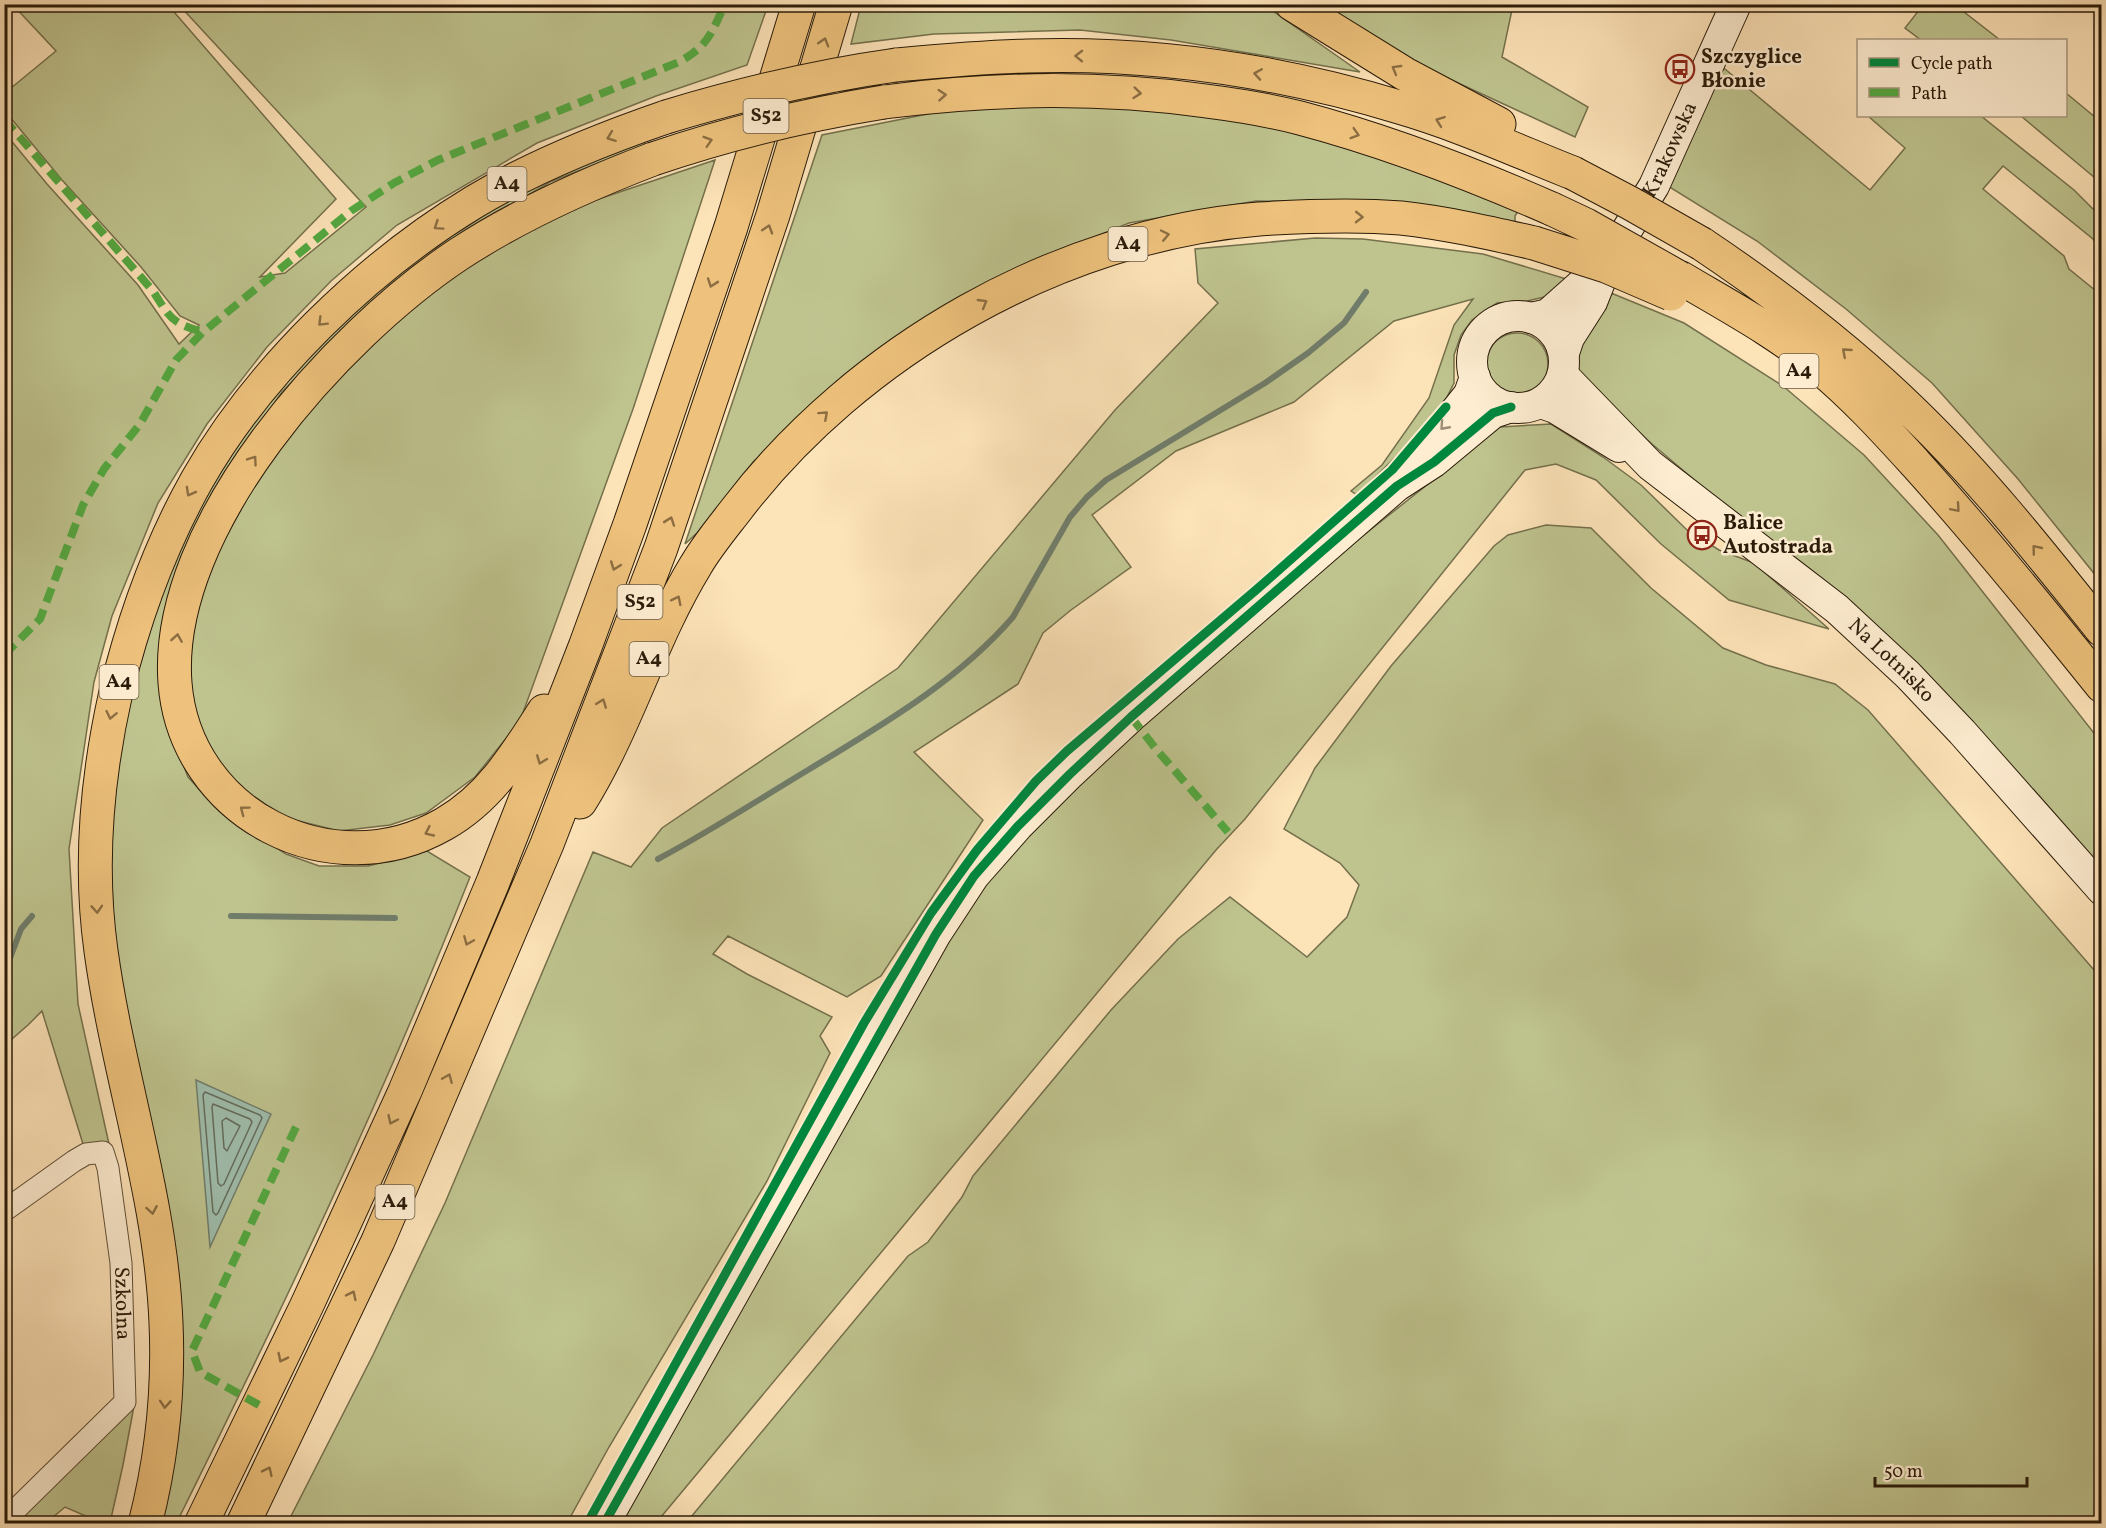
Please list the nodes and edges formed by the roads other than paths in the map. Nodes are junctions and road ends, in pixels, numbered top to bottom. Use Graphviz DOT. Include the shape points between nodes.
graph roads {
  1 [pos="799,4"];
  2 [pos="836,4"];
  3 [pos="1292,4"];
  4 [pos="1736,4"];
  5 [pos="1573,173"];
  6 [pos="1609,259"];
  7 [pos="1676,286"];
  8 [pos="1531,318"];
  9 [pos="1563,364"];
  10 [pos="1475,377"];
  11 [pos="1540,402"];
  12 [pos="1510,408"];
  13 [pos="1650,465"];
  14 [pos="1397,486"];
  15 [pos="2102,630"];
  16 [pos="585,647"];
  17 [pos="2102,686"];
  18 [pos="535,875"];
  19 [pos="2102,890"];
  20 [pos="4,1211"];
  21 [pos="202,1520"];
  22 [pos="4,1521"];
  23 [pos="145,1524"];
  24 [pos="243,1524"];
  25 [pos="604,1524"];
  1 -- 16 [label="highway, S52, one-way" via="731,227"];
  18 -- 2 [label="highway, S52, one-way" via="661,548 773,215"];
  5 -- 3 [label="highway, one-way" via="1515,133 1395,69"];
  4 -- 6 [label="main road, Krakowska" via="1654,186"];
  15 -- 5 [label="highway, A4, one-way, bridge" via="1993,497 1910,409 1807,319 1702,244"];
  5 -- 23 [label="highway, A4, one-way, bridge" via="1401,107 1270,76 1200,65 1090,57 1028,56 896,65 792,83 715,102 578,150 474,202 406,248 337,308 268,380 218,446 185,501 138,614 120,674 104,755 97,821 100,946 113,1031 152,1211 166,1320 162,1440"];
  6 -- 8 [label="main road, Krakowska" via="1548,314"];
  6 -- 9 [label="main road, Krakowska" via="1592,302 1569,338"];
  16 -- 7 [label="highway, one-way, bridge" via="513,760 477,800 424,835 377,846 334,847 292,838 238,806 219,788 193,750 175,686 182,613 212,530 252,460 322,373 398,301 472,245 530,212 653,159 788,119 927,96 1120,91 1243,106 1299,117 1482,178 1586,225"];
  7 -- 17 [label="highway, A4, one-way" via="1846,407 1917,465 1993,551"];
  18 -- 7 [label="highway, A4, one-way, bridge" via="601,769 696,564 752,489 813,424 853,389 917,342 991,299 1080,259 1159,236 1209,226 1312,216 1398,218 1474,229"];
  8 -- 9 [label="main road" via="1543,323 1559,341"];
  8 -- 10 [label="main road" via="1514,316 1485,330 1472,361"];
  9 -- 11 [label="main road" via="1552,394"];
  9 -- 13 [label="main road, Na Lotnisko"];
  10 -- 12 [label="main road" via="1489,397"];
  10 -- 14 [label="main road, one-way" via="1470,394"];
  11 -- 12 [label="main road" via="1526,408"];
  11 -- 13 [label="main road, Na Lotnisko"];
  12 -- 14 [label="main road" via="1493,414"];
  13 -- 19 [label="main road, Na Lotnisko" via="1837,609 1908,675"];
  14 -- 25 [label="main road" via="1131,717 1026,818 975,876 936,933"];
  16 -- 21 [label="highway, one-way" via="493,882 405,1091"];
  24 -- 18 [label="highway, A4, one-way" via="378,1242"];
  20 -- 22 [label="street, Szkolna" via="74,1161 86,1154 103,1152 121,1263 125,1402"];
}
